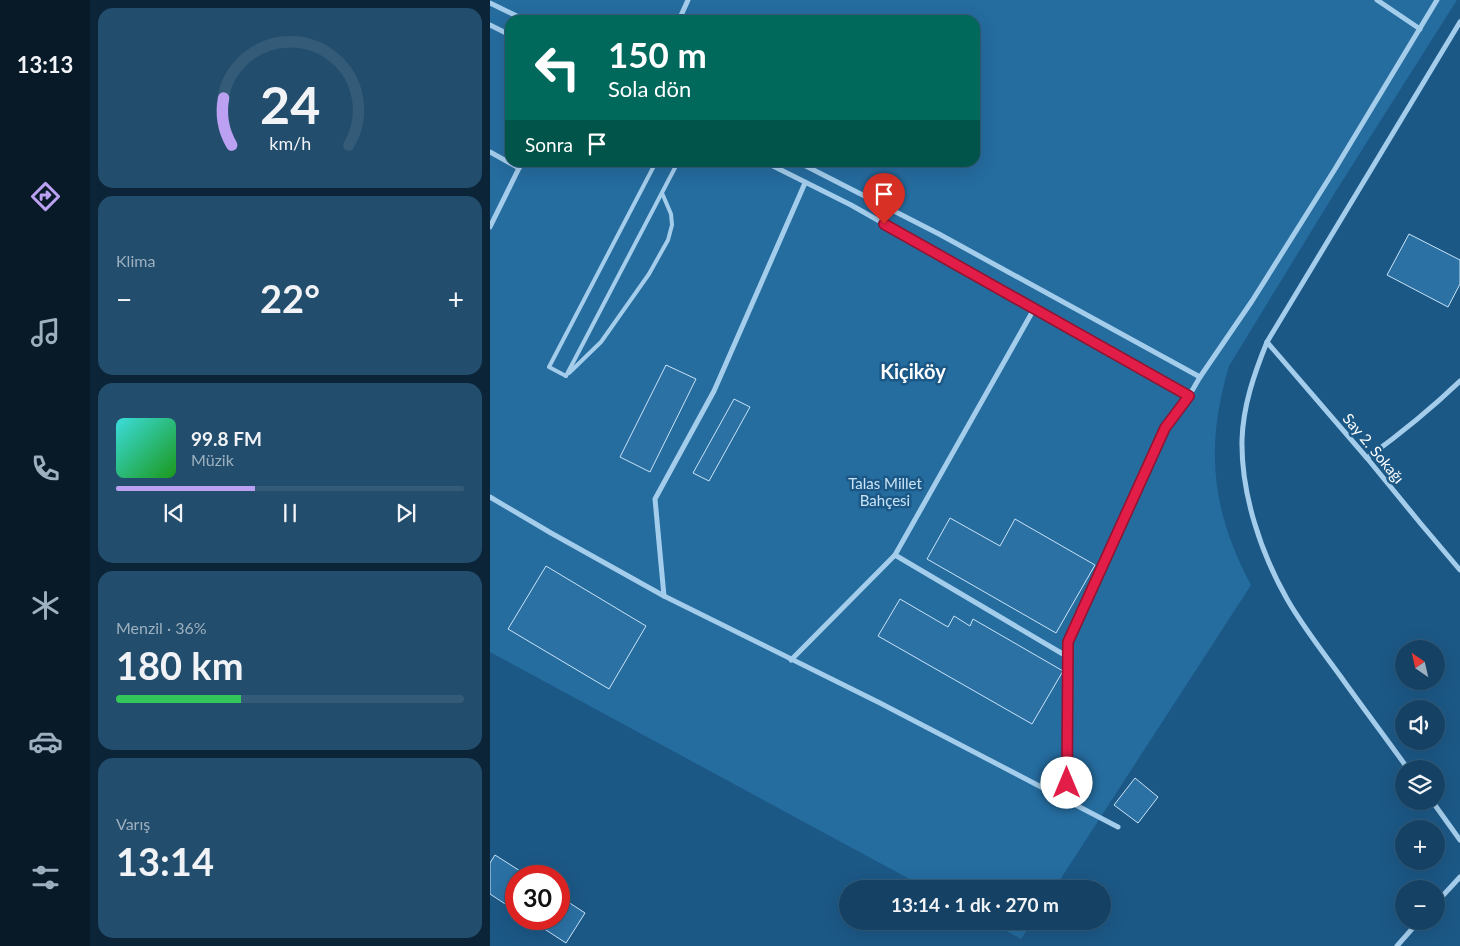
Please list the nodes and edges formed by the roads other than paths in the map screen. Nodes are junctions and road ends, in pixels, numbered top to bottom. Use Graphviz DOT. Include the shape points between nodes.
graph roads {
  1 [pos="688,0"];
  2 [pos="1377,0"];
  3 [pos="1437,0"];
  4 [pos="490,3"];
  5 [pos="515,15"];
  6 [pos="681,15"];
  7 [pos="1460,22"];
  8 [pos="490,26"];
  9 [pos="1420,29"];
  10 [pos="505,33"];
  11 [pos="490,152"];
  12 [pos="505,158"];
  13 [pos="520,167"];
  14 [pos="653,167"];
  15 [pos="675,167"];
  16 [pos="775,167"];
  17 [pos="808,167"];
  18 [pos="806,183"];
  19 [pos="662,193"];
  20 [pos="490,227"];
  21 [pos="1034,309"];
  22 [pos="1267,342"];
  23 [pos="566,376"];
  24 [pos="1200,377"];
  25 [pos="1460,381"];
  26 [pos="1189,396"];
  27 [pos="1367,458"];
  28 [pos="490,496"];
  29 [pos="894,555"];
  30 [pos="1460,570"];
  31 [pos="664,596"];
  32 [pos="1068,657"];
  33 [pos="791,660"];
  34 [pos="1402,760"];
  35 [pos="1067,800"];
  36 [pos="1438,810"];
  37 [pos="1118,827"];
  38 [pos="1460,840"];
  39 [pos="1460,877"];
  40 [pos="1445,893"];
  41 [pos="1411,930"];
  42 [pos="1396,946"];
  1 -- 6 [label="street"];
  2 -- 9 [label="street"];
  3 -- 9 [label="street"];
  4 -- 5 [label="street"];
  7 -- 22 [label="street"];
  8 -- 10 [label="street"];
  9 -- 24 [label="street" via="1262,285"];
  11 -- 12 [label="street"];
  13 -- 20 [label="street"];
  14 -- 23 [label="lane" via="548,367"];
  15 -- 19 [label="lane"];
  16 -- 18 [label="street"];
  17 -- 24 [label="street" via="939,234"];
  18 -- 21 [label="street"];
  18 -- 31 [label="street" via="714,391 655,499"];
  19 -- 23 [label="lane"];
  19 -- 23 [label="lane" via="671,214 668,240 649,274 601,342"];
  21 -- 26 [label="street"];
  21 -- 29 [label="street"];
  22 -- 27 [label="street, Say 2. Sokağı"];
  22 -- 34 [label="street" via="1248,392 1242,440 1244,479 1255,524 1276,577 1297,614"];
  24 -- 26 [label="street"];
  25 -- 27 [label="street" via="1404,431"];
  26 -- 32 [label="street" via="1165,428 1068,642"];
  27 -- 30 [label="street, Say 2. Sokağı"];
  28 -- 31 [label="street"];
  29 -- 32 [label="street"];
  29 -- 33 [label="street"];
  31 -- 33 [label="street"];
  32 -- 35 [label="street"];
  33 -- 35 [label="street"];
  35 -- 37 [label="street"];
  36 -- 38 [label="street"];
  39 -- 40 [label="street"];
  41 -- 42 [label="street"];
}
